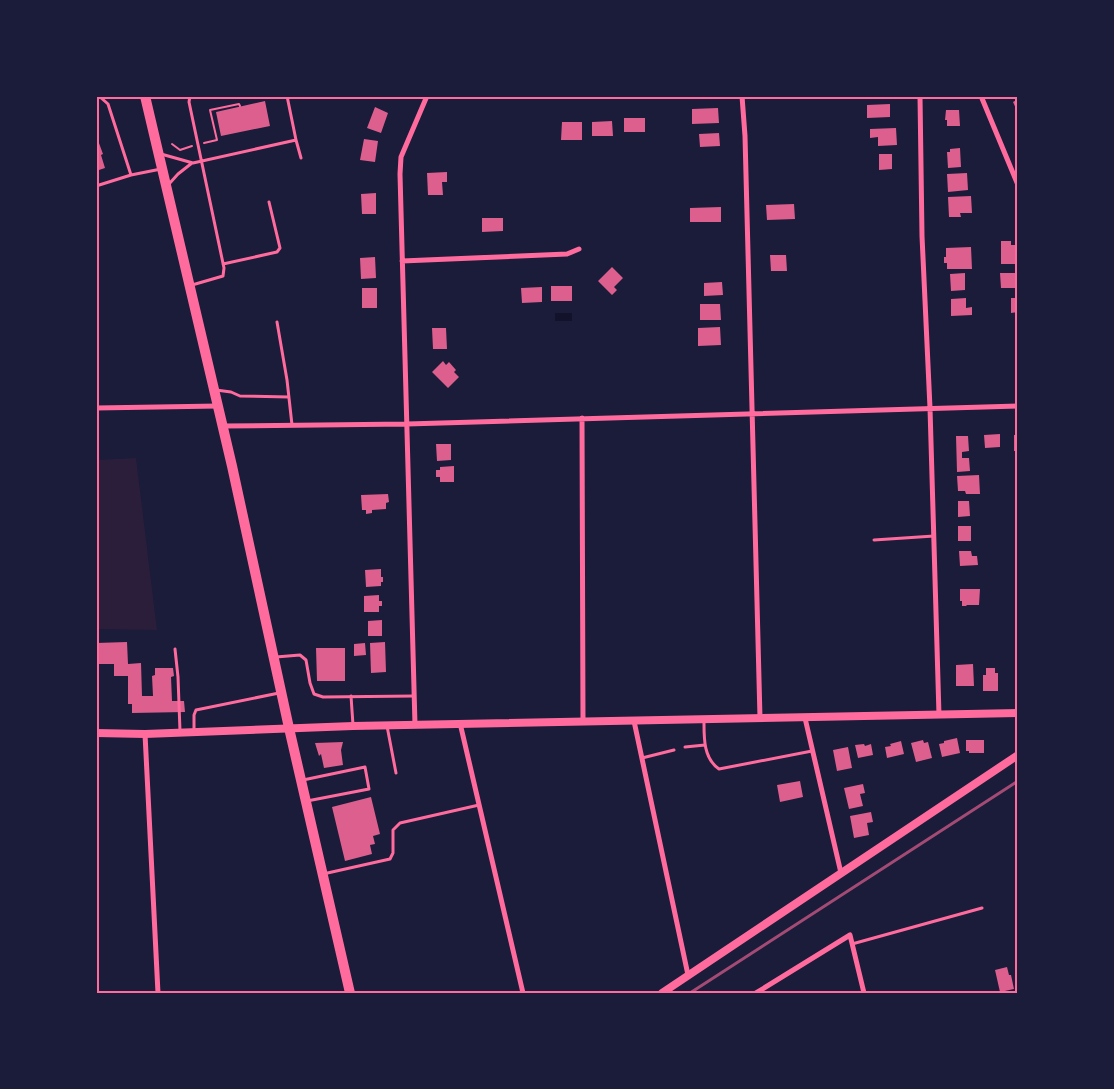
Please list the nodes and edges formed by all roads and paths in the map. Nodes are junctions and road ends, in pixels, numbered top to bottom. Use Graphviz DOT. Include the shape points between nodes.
graph roads {
  1 [pos="99,96"];
  2 [pos="145,96"];
  3 [pos="190,96"];
  4 [pos="287,96"];
  5 [pos="427,96"];
  6 [pos="742,96"];
  7 [pos="920,96"];
  8 [pos="981,96"];
  9 [pos="240,106"];
  10 [pos="296,140"];
  11 [pos="172,144"];
  12 [pos="199,144"];
  13 [pos="158,154"];
  14 [pos="301,158"];
  15 [pos="203,161"];
  16 [pos="193,163"];
  17 [pos="162,169"];
  18 [pos="131,175"];
  19 [pos="1018,185"];
  20 [pos="96,186"];
  21 [pos="166,187"];
  22 [pos="269,202"];
  23 [pos="579,249"];
  24 [pos="402,261"];
  25 [pos="223,264"];
  26 [pos="189,286"];
  27 [pos="277,322"];
  28 [pos="214,390"];
  29 [pos="289,397"];
  30 [pos="218,406"];
  31 [pos="1018,406"];
  32 [pos="96,408"];
  33 [pos="930,408"];
  34 [pos="752,413"];
  35 [pos="582,418"];
  36 [pos="407,424"];
  37 [pos="292,425"];
  38 [pos="222,426"];
  39 [pos="934,536"];
  40 [pos="874,540"];
  41 [pos="175,649"];
  42 [pos="274,658"];
  43 [pos="281,692"];
  44 [pos="351,696"];
  45 [pos="414,696"];
  46 [pos="1018,713"];
  47 [pos="939,715"];
  48 [pos="760,718"];
  49 [pos="804,718"];
  50 [pos="704,719"];
  51 [pos="634,720"];
  52 [pos="583,722"];
  53 [pos="460,723"];
  54 [pos="387,725"];
  55 [pos="414,725"];
  56 [pos="353,726"];
  57 [pos="289,728"];
  58 [pos="194,731"];
  59 [pos="180,732"];
  60 [pos="96,733"];
  61 [pos="145,734"];
  62 [pos="705,745"];
  63 [pos="685,747"];
  64 [pos="674,750"];
  65 [pos="812,751"];
  66 [pos="1018,755"];
  67 [pos="642,758"];
  68 [pos="396,773"];
  69 [pos="301,780"];
  70 [pos="306,801"];
  71 [pos="479,805"];
  72 [pos="841,873"];
  73 [pos="323,874"];
  74 [pos="982,908"];
  75 [pos="852,944"];
  76 [pos="688,975"];
  77 [pos="158,993"];
  78 [pos="350,993"];
  79 [pos="523,993"];
  80 [pos="662,993"];
  81 [pos="756,993"];
  82 [pos="864,993"];
  1 -- 18 [label="lane" via="108,104"];
  2 -- 13 [label="main road"];
  3 -- 12 [label="lane"];
  4 -- 10 [label="lane"];
  5 -- 24 [label="street" via="401,157"];
  6 -- 34 [label="street"];
  7 -- 33 [label="street"];
  8 -- 19 [label="street"];
  9 -- 12 [label="path" via="210,110 217,140"];
  10 -- 14 [label="lane"];
  10 -- 15 [label="lane"];
  11 -- 12 [label="path" via="180,150"];
  12 -- 15 [label="lane"];
  13 -- 16 [label="lane"];
  13 -- 17 [label="main road"];
  15 -- 16 [label="lane"];
  15 -- 25 [label="lane"];
  16 -- 21 [label="lane"];
  17 -- 18 [label="lane"];
  17 -- 21 [label="main road"];
  18 -- 20 [label="lane"];
  21 -- 26 [label="main road"];
  22 -- 25 [label="lane" via="280,248 277,252"];
  23 -- 24 [label="street" via="567,254"];
  24 -- 36 [label="street"];
  25 -- 26 [label="lane" via="223,276"];
  26 -- 28 [label="main road"];
  27 -- 29 [label="lane"];
  28 -- 29 [label="lane" via="240,396"];
  28 -- 30 [label="main road"];
  29 -- 37 [label="lane"];
  30 -- 32 [label="street"];
  30 -- 38 [label="main road"];
  31 -- 33 [label="street"];
  33 -- 34 [label="street"];
  33 -- 39 [label="street"];
  34 -- 35 [label="street"];
  34 -- 48 [label="street"];
  35 -- 36 [label="street"];
  35 -- 52 [label="street"];
  36 -- 37 [label="street"];
  36 -- 45 [label="street"];
  37 -- 38 [label="street"];
  38 -- 42 [label="main road"];
  39 -- 40 [label="lane"];
  39 -- 47 [label="street"];
  41 -- 59 [label="lane"];
  42 -- 43 [label="main road"];
  42 -- 44 [label="lane" via="300,655 306,660 314,694 323,697"];
  43 -- 57 [label="main road"];
  43 -- 58 [label="lane" via="196,710"];
  44 -- 45 [label="lane"];
  44 -- 56 [label="lane"];
  45 -- 55 [label="street"];
  46 -- 47 [label="street"];
  47 -- 49 [label="street"];
  48 -- 49 [label="street"];
  48 -- 50 [label="street"];
  49 -- 65 [label="street"];
  50 -- 51 [label="street"];
  50 -- 62 [label="lane"];
  51 -- 52 [label="street"];
  51 -- 67 [label="street"];
  52 -- 53 [label="street"];
  53 -- 55 [label="street"];
  53 -- 71 [label="street"];
  54 -- 55 [label="street"];
  54 -- 56 [label="street"];
  54 -- 68 [label="lane"];
  56 -- 57 [label="street"];
  57 -- 58 [label="street"];
  57 -- 69 [label="main road"];
  58 -- 59 [label="street"];
  59 -- 61 [label="street"];
  60 -- 61 [label="street"];
  61 -- 77 [label="street"];
  62 -- 63 [label="lane"];
  62 -- 65 [label="lane" via="711,764 719,769"];
  64 -- 67 [label="lane"];
  65 -- 72 [label="street"];
  66 -- 72 [label="street"];
  67 -- 76 [label="street"];
  69 -- 70 [label="main road"];
  69 -- 70 [label="lane" via="365,767 369,789"];
  70 -- 73 [label="main road"];
  71 -- 73 [label="lane" via="400,823 393,830 390,859"];
  71 -- 79 [label="street"];
  72 -- 76 [label="street"];
  73 -- 78 [label="main road"];
  74 -- 75 [label="lane"];
  75 -- 81 [label="street" via="850,935"];
  75 -- 82 [label="street"];
  76 -- 80 [label="street"];
}
